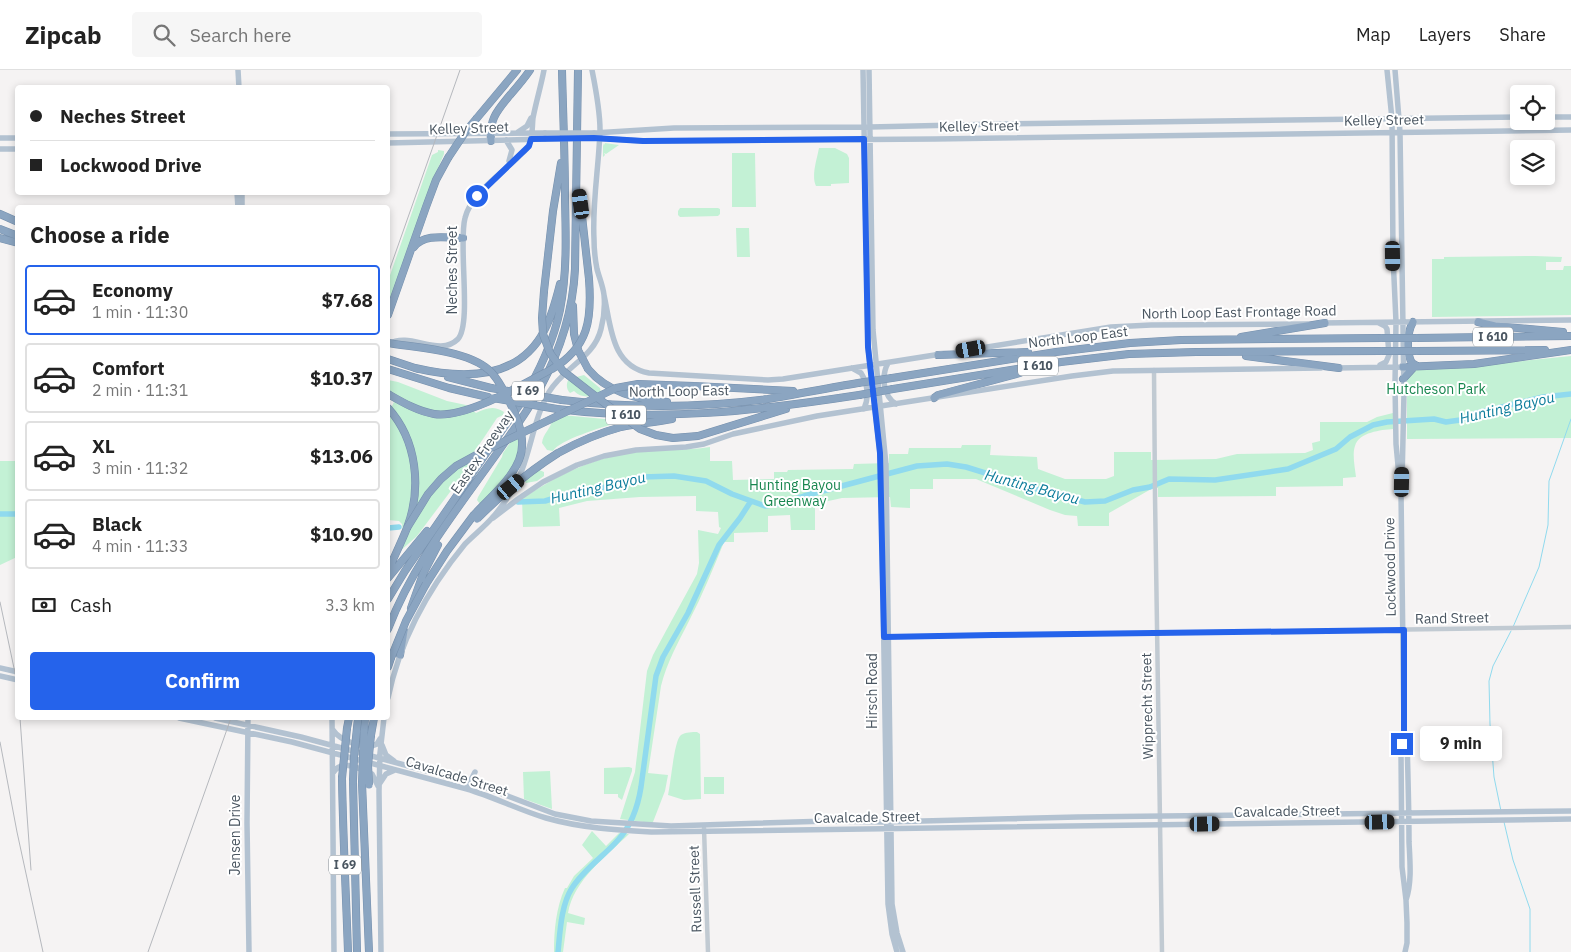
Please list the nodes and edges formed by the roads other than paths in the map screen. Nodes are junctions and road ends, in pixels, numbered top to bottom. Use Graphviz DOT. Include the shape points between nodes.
graph roads {
  1 [pos="238,70"];
  2 [pos="530,70"];
  3 [pos="544,70"];
  4 [pos="562,70"];
  5 [pos="578,70"];
  6 [pos="592,70"];
  7 [pos="863,70"];
  8 [pos="869,70"];
  9 [pos="1387,70"];
  10 [pos="1395,70"];
  11 [pos="516,72"];
  12 [pos="239,85"];
  13 [pos="535,106"];
  14 [pos="1571,116"];
  15 [pos="1510,117"];
  16 [pos="1555,117"];
  17 [pos="1392,119"];
  18 [pos="1400,119"];
  19 [pos="563,123"];
  20 [pos="867,127"];
  21 [pos="1571,130"];
  22 [pos="1400,132"];
  23 [pos="1392,133"];
  24 [pos="390,134"];
  25 [pos="515,134"];
  26 [pos="531,136"];
  27 [pos="597,136"];
  28 [pos="491,137"];
  29 [pos="0,138"];
  30 [pos="15,138"];
  31 [pos="867,139"];
  32 [pos="506,140"];
  33 [pos="390,143"];
  34 [pos="15,148"];
  35 [pos="0,149"];
  36 [pos="509,161"];
  37 [pos="503,170"];
  38 [pos="576,171"];
  39 [pos="0,214"];
  40 [pos="0,219"];
  41 [pos="15,222"];
  42 [pos="15,223"];
  43 [pos="0,229"];
  44 [pos="15,235"];
  45 [pos="0,238"];
  46 [pos="463,238"];
  47 [pos="15,242"];
  48 [pos="412,249"];
  49 [pos="869,254"];
  50 [pos="566,256"];
  51 [pos="573,294"];
  52 [pos="604,294"];
  53 [pos="867,299"];
  54 [pos="390,310"];
  55 [pos="1395,314"];
  56 [pos="1571,320"];
  57 [pos="1396,322"];
  58 [pos="1403,322"];
  59 [pos="1413,322"];
  60 [pos="1478,322"];
  61 [pos="1325,323"];
  62 [pos="1381,323"];
  63 [pos="873,330"];
  64 [pos="1571,334"];
  65 [pos="1226,340"];
  66 [pos="390,343"];
  67 [pos="390,344"];
  68 [pos="1571,350"];
  69 [pos="1056,352"];
  70 [pos="1221,352"];
  71 [pos="938,355"];
  72 [pos="391,360"];
  73 [pos="1061,362"];
  74 [pos="888,363"];
  75 [pos="876,365"];
  76 [pos="869,366"];
  77 [pos="1416,366"];
  78 [pos="1399,367"];
  79 [pos="415,368"];
  80 [pos="852,368"];
  81 [pos="1339,368"];
  82 [pos="1366,368"];
  83 [pos="1154,370"];
  84 [pos="390,371"];
  85 [pos="1403,379"];
  86 [pos="819,390"];
  87 [pos="390,395"];
  88 [pos="934,398"];
  89 [pos="817,401"];
  90 [pos="700,405"];
  91 [pos="894,405"];
  92 [pos="881,407"];
  93 [pos="874,408"];
  94 [pos="864,409"];
  95 [pos="390,411"];
  96 [pos="696,414"];
  97 [pos="883,426"];
  98 [pos="884,466"];
  99 [pos="1401,492"];
  100 [pos="462,503"];
  101 [pos="448,506"];
  102 [pos="475,518"];
  103 [pos="493,518"];
  104 [pos="407,528"];
  105 [pos="390,566"];
  106 [pos="390,576"];
  107 [pos="390,596"];
  108 [pos="390,624"];
  109 [pos="1571,627"];
  110 [pos="1404,630"];
  111 [pos="1157,633"];
  112 [pos="886,637"];
  113 [pos="400,655"];
  114 [pos="390,661"];
  115 [pos="2,669"];
  116 [pos="15,671"];
  117 [pos="1,676"];
  118 [pos="15,679"];
  119 [pos="390,691"];
  120 [pos="189,720"];
  121 [pos="332,720"];
  122 [pos="347,720"];
  123 [pos="358,720"];
  124 [pos="365,720"];
  125 [pos="374,720"];
  126 [pos="384,720"];
  127 [pos="248,721"];
  128 [pos="332,729"];
  129 [pos="248,732"];
  130 [pos="294,735"];
  131 [pos="382,740"];
  132 [pos="292,742"];
  133 [pos="332,745"];
  134 [pos="332,753"];
  135 [pos="380,758"];
  136 [pos="396,762"];
  137 [pos="1404,763"];
  138 [pos="380,766"];
  139 [pos="395,770"];
  140 [pos="475,772"];
  141 [pos="332,774"];
  142 [pos="365,784"];
  143 [pos="468,786"];
  144 [pos="380,788"];
  145 [pos="1571,811"];
  146 [pos="1469,812"];
  147 [pos="1527,812"];
  148 [pos="1402,813"];
  149 [pos="1410,813"];
  150 [pos="1159,816"];
  151 [pos="1200,816"];
  152 [pos="1281,816"];
  153 [pos="554,817"];
  154 [pos="1118,817"];
  155 [pos="1037,818"];
  156 [pos="1527,819"];
  157 [pos="1571,819"];
  158 [pos="1469,820"];
  159 [pos="1402,821"];
  160 [pos="1409,821"];
  161 [pos="888,822"];
  162 [pos="1281,823"];
  163 [pos="1200,824"];
  164 [pos="704,825"];
  165 [pos="1159,825"];
  166 [pos="1118,826"];
  167 [pos="1037,827"];
  168 [pos="888,829"];
  169 [pos="704,833"];
  170 [pos="1402,867"];
  171 [pos="1410,868"];
  172 [pos="1406,900"];
  173 [pos="1407,944"];
  174 [pos="249,952"];
  175 [pos="334,952"];
  176 [pos="348,952"];
  177 [pos="357,952"];
  178 [pos="369,952"];
  179 [pos="381,952"];
  180 [pos="708,952"];
  181 [pos="898,952"];
  182 [pos="903,952"];
  183 [pos="1162,952"];
  184 [pos="1405,952"];
  185 [pos="1409,952"];
  1 -- 12 [label="main road"];
  2 -- 28 [label="highway" via="497,110"];
  3 -- 13 [label="main road"];
  4 -- 19 [label="highway, Eastex Freeway / I 69"];
  5 -- 38 [label="highway, Eastex Freeway / I 69"];
  6 -- 27 [label="main road, North Loop East Frontage Road" via="599,110"];
  7 -- 20 [label="main road, Hirsch Road"];
  8 -- 20 [label="main road, Hirsch Road"];
  9 -- 17 [label="main road, Lockwood Drive"];
  10 -- 18 [label="main road, Lockwood Drive"];
  11 -- 48 [label="highway, bridge" via="466,131 448,158 436,180"];
  13 -- 25 [label="main road" via="527,126"];
  13 -- 26 [label="main road"];
  14 -- 16 [label="main road"];
  15 -- 18 [label="main road, Kelley Street"];
  17 -- 18 [label="main road, Kelley Street"];
  17 -- 20 [label="main road, Kelley Street"];
  17 -- 23 [label="main road, Lockwood Drive"];
  18 -- 22 [label="main road, Lockwood Drive"];
  19 -- 50 [label="highway, Eastex Freeway / I 69"];
  19 -- 89 [label="highway, bridge" via="561,170 553,210 542,318 544,339 563,371 640,429 673,438 698,436"];
  20 -- 27 [label="main road, Kelley Street" via="674,128"];
  20 -- 31 [label="main road, Hirsch Road"];
  21 -- 22 [label="main road, Kelley Street"];
  22 -- 23 [label="main road, Kelley Street"];
  22 -- 58 [label="main road, Lockwood Drive"];
  23 -- 31 [label="main road, Kelley Street"];
  23 -- 55 [label="main road, Lockwood Drive"];
  24 -- 28 [label="main road, Kelley Street"];
  25 -- 26 [label="main road, Kelley Street"];
  25 -- 28 [label="main road, Kelley Street"];
  26 -- 27 [label="main road, Kelley Street, bridge"];
  26 -- 32 [label="main road, Kelley Street"];
  26 -- 36 [label="main road, Neches Street"];
  26 -- 37 [label="main road, Neches Street" via="529,146"];
  27 -- 31 [label="main road, Kelley Street" via="643,141"];
  27 -- 52 [label="main road, North Loop East Frontage Road" via="593,236 596,266"];
  28 -- 32 [label="main road, Kelley Street"];
  28 -- 33 [label="main road, Kelley Street"];
  29 -- 30 [label="main road"];
  31 -- 49 [label="main road, Hirsch Road"];
  32 -- 36 [label="main road" via="512,150"];
  34 -- 35 [label="main road"];
  36 -- 37 [label="main road, Neches Street"];
  37 -- 46 [label="main road, Neches Street" via="471,203 464,220"];
  38 -- 51 [label="highway, Eastex Freeway / I 69"];
  38 -- 87 [label="highway, bridge" via="585,236 590,312 585,335 574,352 552,369 476,407 451,414 425,412"];
  39 -- 41 [label="highway"];
  40 -- 42 [label="highway"];
  43 -- 44 [label="highway"];
  45 -- 47 [label="highway"];
  46 -- 48 [label="highway" via="426,239"];
  46 -- 66 [label="main road, Neches Street" via="462,334 450,344 440,346 402,340"];
  48 -- 54 [label="highway"];
  49 -- 53 [label="main road, Hirsch Road"];
  49 -- 63 [label="main road, Hirsch Road"];
  50 -- 79 [label="highway" via="548,324 538,341 522,357 504,368 479,374 457,375"];
  50 -- 101 [label="highway, Eastex Freeway / I 69" via="558,317 536,377 511,419"];
  51 -- 90 [label="highway, bridge" via="574,334 578,350 588,370 604,384 628,395"];
  51 -- 100 [label="highway, Eastex Freeway / I 69" via="561,342 540,389"];
  52 -- 80 [label="main road, North Loop East Frontage Road" via="614,344 630,366 643,372 783,380"];
  52 -- 103 [label="main road" via="598,339 587,355 550,391 521,476"];
  53 -- 63 [label="main road" via="869,324"];
  53 -- 76 [label="main road, Hirsch Road"];
  55 -- 57 [label="main road, Lockwood Drive"];
  55 -- 62 [label="main road"];
  56 -- 60 [label="main road, North Loop East Frontage Road"];
  57 -- 58 [label="main road, North Loop East Frontage Road"];
  57 -- 62 [label="main road, North Loop East Frontage Road"];
  57 -- 78 [label="main road, Lockwood Drive"];
  58 -- 59 [label="main road, North Loop East Frontage Road"];
  58 -- 78 [label="main road, Lockwood Drive"];
  59 -- 60 [label="main road, North Loop East Frontage Road"];
  59 -- 77 [label="highway" via="1409,331 1410,358"];
  60 -- 64 [label="highway"];
  61 -- 62 [label="main road, North Loop East Frontage Road"];
  61 -- 65 [label="highway"];
  61 -- 71 [label="main road, North Loop East Frontage Road" via="1111,327"];
  62 -- 82 [label="main road" via="1388,331 1388,358 1383,364"];
  63 -- 75 [label="main road, Hirsch Road"];
  64 -- 65 [label="highway, North Loop East / I 610, bridge"];
  65 -- 69 [label="highway, North Loop East / I 610" via="1130,343"];
  67 -- 102 [label="highway, bridge" via="456,354 477,361 494,374 511,406 522,434 520,458 509,477"];
  68 -- 70 [label="highway, North Loop East / I 610, bridge"];
  68 -- 77 [label="highway" via="1474,364"];
  69 -- 71 [label="highway"];
  69 -- 86 [label="highway, North Loop East / I 610, bridge"];
  70 -- 73 [label="highway, North Loop East / I 610" via="1144,354"];
  70 -- 81 [label="highway"];
  71 -- 74 [label="main road, North Loop East Frontage Road"];
  72 -- 79 [label="highway, North Loop East / I 610"];
  73 -- 88 [label="highway"];
  73 -- 89 [label="highway, North Loop East / I 610, bridge"];
  74 -- 75 [label="main road, North Loop East Frontage Road"];
  74 -- 91 [label="main road" via="884,375 886,390"];
  75 -- 76 [label="main road, North Loop East Frontage Road"];
  75 -- 92 [label="main road, Hirsch Road"];
  76 -- 80 [label="main road, North Loop East Frontage Road"];
  76 -- 93 [label="main road, Hirsch Road"];
  77 -- 78 [label="highway"];
  77 -- 85 [label="highway"];
  78 -- 82 [label="main road"];
  78 -- 85 [label="main road, Lockwood Drive"];
  78 -- 99 [label="main road, Lockwood Drive" via="1396,425"];
  79 -- 90 [label="highway, North Loop East / I 610, bridge" via="491,388 562,400 640,406"];
  80 -- 94 [label="main road" via="861,373 866,385"];
  81 -- 82 [label="main road"];
  81 -- 83 [label="main road"];
  83 -- 88 [label="main road" via="1072,376"];
  83 -- 111 [label="street, Wipprecht Street"];
  84 -- 96 [label="highway, North Loop East / I 610, bridge" via="488,397 557,409 640,415"];
  85 -- 99 [label="main road, Lockwood Drive"];
  86 -- 90 [label="highway, North Loop East / I 610" via="768,399"];
  86 -- 104 [label="highway, bridge" via="638,384 616,388 452,469 422,502"];
  88 -- 91 [label="main road"];
  89 -- 96 [label="highway, North Loop East / I 610"];
  91 -- 92 [label="main road"];
  91 -- 97 [label="main road" via="884,414"];
  92 -- 93 [label="main road"];
  92 -- 97 [label="main road, Hirsch Road"];
  93 -- 94 [label="main road"];
  93 -- 98 [label="main road, Hirsch Road"];
  94 -- 103 [label="main road" via="734,434 704,444 604,456 543,482"];
  95 -- 104 [label="highway" via="406,436 416,475"];
  96 -- 102 [label="highway, bridge" via="608,431 576,443 524,476"];
  97 -- 98 [label="main road, Hirsch Road"];
  98 -- 112 [label="main road, Hirsch Road"];
  99 -- 110 [label="main road, Lockwood Drive"];
  100 -- 108 [label="highway, Eastex Freeway / I 69" via="412,578"];
  100 -- 113 [label="highway" via="419,582"];
  101 -- 106 [label="highway"];
  101 -- 107 [label="highway, Eastex Freeway / I 69"];
  102 -- 114 [label="highway, bridge" via="426,584"];
  103 -- 113 [label="main road" via="443,572 417,615"];
  104 -- 105 [label="highway"];
  109 -- 110 [label="street, Rand Street"];
  110 -- 111 [label="street, Rand Street"];
  110 -- 137 [label="main road, Lockwood Drive"];
  111 -- 112 [label="street, Rand Street"];
  111 -- 150 [label="street, Wipprecht Street"];
  112 -- 161 [label="main road, Hirsch Road"];
  113 -- 119 [label="main road"];
  115 -- 116 [label="main road"];
  115 -- 117 [label="main road"];
  117 -- 118 [label="main road"];
  120 -- 129 [label="main road, Cavalcade Street"];
  121 -- 128 [label="main road"];
  122 -- 176 [label="highway, I 69, bridge" via="342,778"];
  123 -- 177 [label="highway, bridge" via="353,781"];
  124 -- 142 [label="highway, I 69, bridge"];
  125 -- 142 [label="highway, bridge"];
  126 -- 131 [label="main road"];
  127 -- 129 [label="main road, Jensen Drive"];
  127 -- 130 [label="main road, Cavalcade Street"];
  128 -- 131 [label="main road" via="342,740 368,746"];
  128 -- 133 [label="main road"];
  129 -- 132 [label="main road, Cavalcade Street"];
  129 -- 174 [label="main road, Jensen Drive"];
  130 -- 132 [label="main road"];
  130 -- 133 [label="main road, Cavalcade Street"];
  131 -- 135 [label="main road"];
  131 -- 136 [label="main road" via="386,754"];
  132 -- 134 [label="main road, Cavalcade Street"];
  133 -- 134 [label="main road"];
  133 -- 135 [label="main road, Cavalcade Street"];
  134 -- 138 [label="main road, Cavalcade Street"];
  134 -- 141 [label="main road"];
  135 -- 136 [label="main road, Cavalcade Street"];
  135 -- 138 [label="main road"];
  136 -- 143 [label="main road, Cavalcade Street"];
  137 -- 148 [label="main road, Lockwood Drive"];
  137 -- 149 [label="main road, Lockwood Drive"];
  138 -- 139 [label="main road, Cavalcade Street"];
  138 -- 144 [label="main road"];
  139 -- 143 [label="main road, Cavalcade Street"];
  139 -- 144 [label="main road" via="386,774"];
  140 -- 143 [label="main road"];
  141 -- 144 [label="main road" via="341,765 361,769 372,774"];
  141 -- 175 [label="main road"];
  142 -- 178 [label="highway, I 69"];
  143 -- 153 [label="main road, Cavalcade Street" via="494,791"];
  144 -- 179 [label="main road"];
  145 -- 147 [label="main road, Cavalcade Street"];
  146 -- 147 [label="main road, Cavalcade Street"];
  146 -- 149 [label="main road, Cavalcade Street"];
  146 -- 158 [label="main road"];
  147 -- 156 [label="main road"];
  148 -- 149 [label="main road, Cavalcade Street"];
  148 -- 152 [label="main road, Cavalcade Street"];
  148 -- 159 [label="main road, Lockwood Drive"];
  149 -- 160 [label="main road, Lockwood Drive"];
  150 -- 151 [label="main road, Cavalcade Street"];
  150 -- 154 [label="main road, Cavalcade Street"];
  150 -- 165 [label="street, Wipprecht Street"];
  151 -- 152 [label="main road, Cavalcade Street"];
  151 -- 163 [label="main road"];
  152 -- 162 [label="main road"];
  153 -- 164 [label="main road, Cavalcade Street" via="671,826"];
  153 -- 169 [label="main road, Cavalcade Street" via="580,826"];
  154 -- 155 [label="main road, Cavalcade Street"];
  154 -- 166 [label="main road"];
  155 -- 161 [label="main road, Cavalcade Street"];
  155 -- 167 [label="main road"];
  156 -- 157 [label="main road, Cavalcade Street"];
  156 -- 158 [label="main road, Cavalcade Street"];
  158 -- 160 [label="main road, Cavalcade Street"];
  159 -- 160 [label="main road, Cavalcade Street"];
  159 -- 162 [label="main road, Cavalcade Street"];
  159 -- 170 [label="main road, Lockwood Drive"];
  160 -- 171 [label="main road, Lockwood Drive"];
  161 -- 164 [label="main road, Cavalcade Street"];
  161 -- 168 [label="main road, Hirsch Road"];
  162 -- 163 [label="main road, Cavalcade Street"];
  163 -- 165 [label="main road, Cavalcade Street"];
  164 -- 169 [label="street, Russell Street"];
  165 -- 166 [label="main road, Cavalcade Street"];
  165 -- 183 [label="street, Wipprecht Street"];
  166 -- 167 [label="main road, Cavalcade Street"];
  167 -- 168 [label="main road, Cavalcade Street"];
  168 -- 169 [label="main road, Cavalcade Street"];
  168 -- 181 [label="main road, Hirsch Road" via="888,914"];
  168 -- 182 [label="main road, Hirsch Road" via="894,914"];
  169 -- 180 [label="street, Russell Street"];
  170 -- 171 [label="main road"];
  170 -- 172 [label="main road, Lockwood Drive"];
  171 -- 172 [label="main road, Lockwood Drive"];
  172 -- 173 [label="main road, Lockwood Drive"];
  173 -- 184 [label="main road, Lockwood Drive"];
  173 -- 185 [label="main road, Lockwood Drive"];
}
